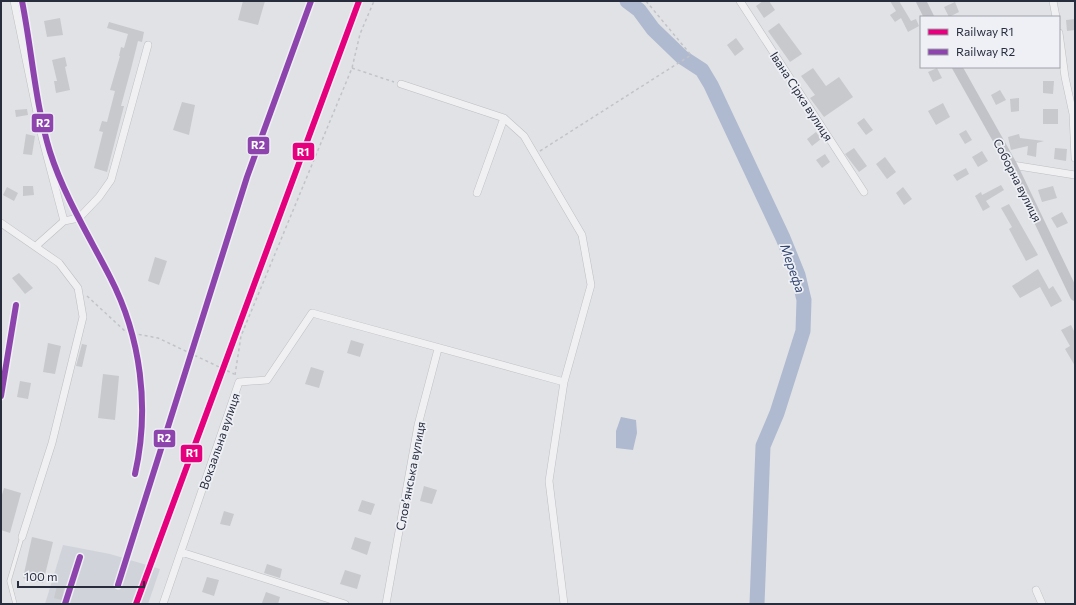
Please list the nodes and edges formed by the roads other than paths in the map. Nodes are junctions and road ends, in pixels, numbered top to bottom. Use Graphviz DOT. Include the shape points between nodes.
graph roads {
  1 [pos="14,1"];
  2 [pos="740,1"];
  3 [pos="921,1"];
  4 [pos="1053,1"];
  5 [pos="929,16"];
  6 [pos="1056,16"];
  7 [pos="1060,40"];
  8 [pos="148,45"];
  9 [pos="958,68"];
  10 [pos="401,84"];
  11 [pos="504,118"];
  12 [pos="1075,158"];
  13 [pos="1012,165"];
  14 [pos="1075,175"];
  15 [pos="864,192"];
  16 [pos="477,194"];
  17 [pos="64,221"];
  18 [pos="1,223"];
  19 [pos="36,246"];
  20 [pos="1075,296"];
  21 [pos="438,349"];
  22 [pos="564,382"];
  23 [pos="22,537"];
  24 [pos="181,552"];
  25 [pos="1036,590"];
  26 [pos="15,604"];
  27 [pos="163,604"];
  28 [pos="345,604"];
  29 [pos="386,604"];
  30 [pos="564,604"];
  31 [pos="1042,604"];
  1 -- 17 [label="street" via="42,137"];
  2 -- 15 [label="street, Івана Сірка вулиця"];
  3 -- 5 [label="street"];
  4 -- 6 [label="street"];
  7 -- 12 [label="street" via="1073,114"];
  8 -- 17 [label="street" via="111,180 79,218"];
  9 -- 13 [label="street, Соборна вулиця"];
  10 -- 11 [label="street"];
  11 -- 16 [label="street"];
  11 -- 22 [label="street" via="524,136 582,235 591,285"];
  13 -- 14 [label="street"];
  13 -- 20 [label="street, Соборна вулиця"];
  17 -- 19 [label="street"];
  18 -- 19 [label="street"];
  19 -- 23 [label="street" via="59,263 78,288 83,317 52,443"];
  21 -- 22 [label="street"];
  21 -- 24 [label="street, Вокзальна вулиця" via="312,313 267,380 239,382"];
  21 -- 29 [label="street, Слов’янська вулиця" via="418,425"];
  22 -- 30 [label="street" via="550,481"];
  23 -- 26 [label="lane" via="9,581"];
  24 -- 27 [label="street, Вокзальна вулиця"];
  24 -- 28 [label="street"];
  25 -- 31 [label="street"];
}
